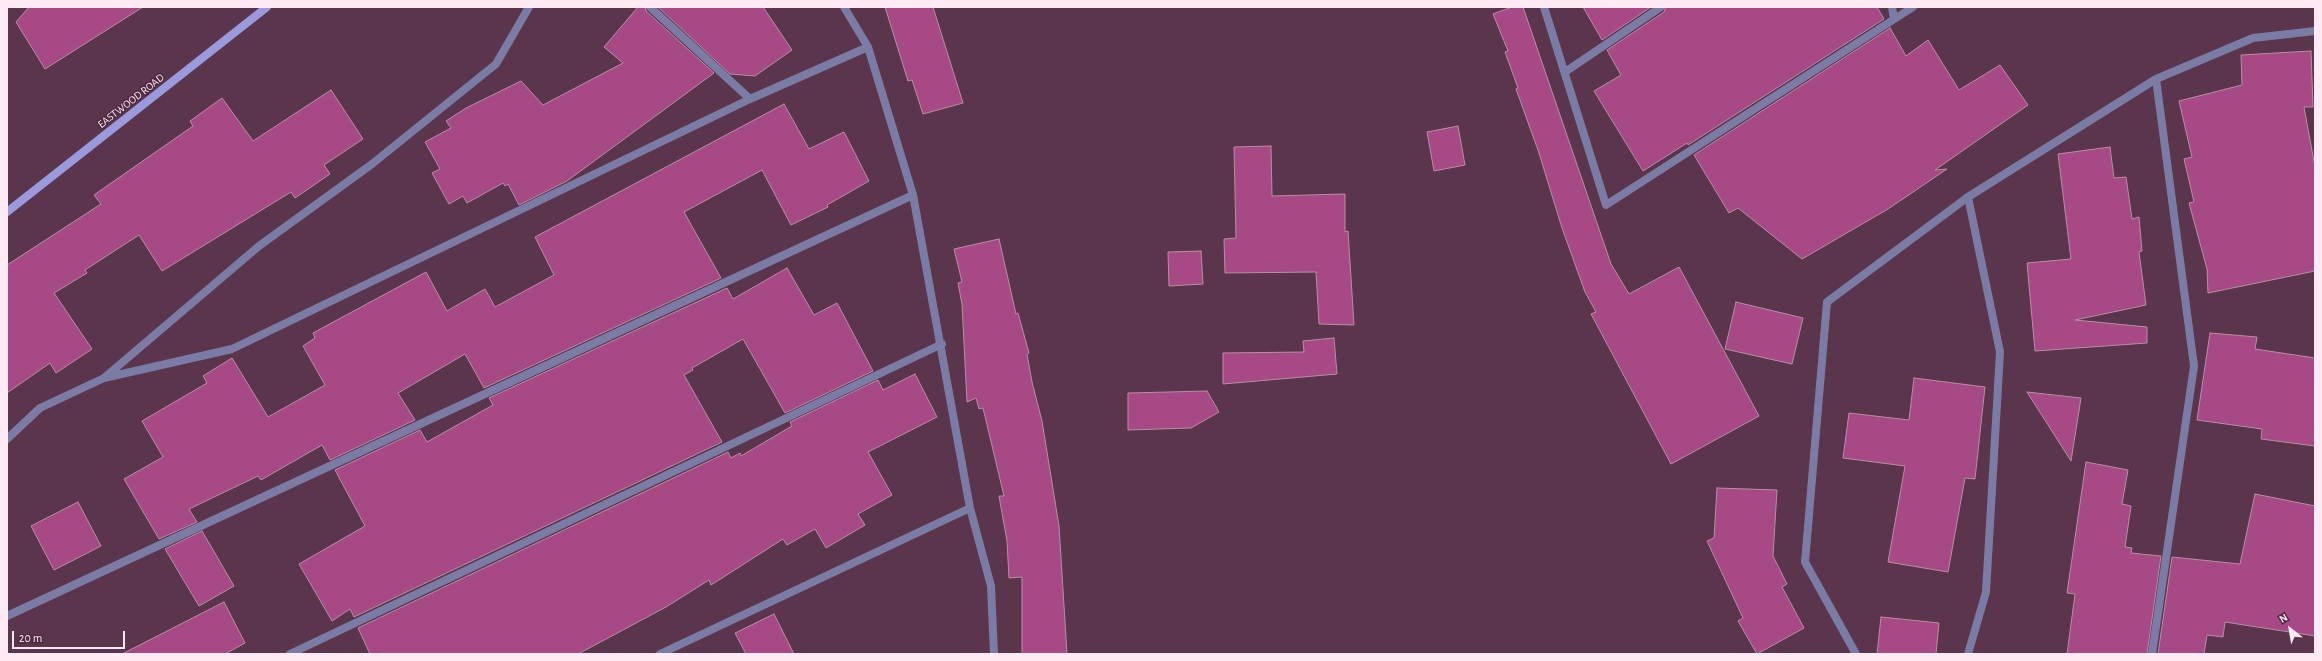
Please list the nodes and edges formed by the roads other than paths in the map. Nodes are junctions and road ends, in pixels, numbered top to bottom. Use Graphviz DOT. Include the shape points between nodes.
graph roads {
  1 [pos="267,7"];
  2 [pos="529,7"];
  3 [pos="650,7"];
  4 [pos="844,7"];
  5 [pos="1544,7"];
  6 [pos="1661,7"];
  7 [pos="1892,7"];
  8 [pos="1913,7"];
  9 [pos="1894,19"];
  10 [pos="2315,31"];
  11 [pos="868,47"];
  12 [pos="1566,72"];
  13 [pos="2156,79"];
  14 [pos="750,100"];
  15 [pos="913,195"];
  16 [pos="1968,197"];
  17 [pos="7,212"];
  18 [pos="942,344"];
  19 [pos="104,378"];
  20 [pos="7,439"];
  21 [pos="970,508"];
  22 [pos="7,616"];
  23 [pos="290,654"];
  24 [pos="660,654"];
  25 [pos="994,654"];
  26 [pos="1856,654"];
  27 [pos="1968,654"];
  28 [pos="2152,654"];
  1 -- 17 [label="main road, EASTWOOD ROAD"];
  2 -- 19 [label="street" via="496,64 372,164 259,246"];
  3 -- 14 [label="street"];
  4 -- 11 [label="street"];
  5 -- 12 [label="street"];
  6 -- 12 [label="street"];
  7 -- 9 [label="street"];
  8 -- 9 [label="street"];
  9 -- 12 [label="street" via="1606,205"];
  10 -- 13 [label="street" via="2253,38"];
  11 -- 14 [label="street"];
  11 -- 15 [label="street"];
  13 -- 16 [label="street"];
  13 -- 28 [label="street" via="2194,366"];
  14 -- 19 [label="street" via="232,349"];
  15 -- 18 [label="street"];
  15 -- 22 [label="street"];
  16 -- 26 [label="street" via="1828,302 1805,562"];
  16 -- 27 [label="street" via="2000,352 1986,592"];
  18 -- 21 [label="street"];
  18 -- 23 [label="street"];
  19 -- 20 [label="street" via="40,408"];
  21 -- 24 [label="street"];
  21 -- 25 [label="street" via="991,586"];
}
